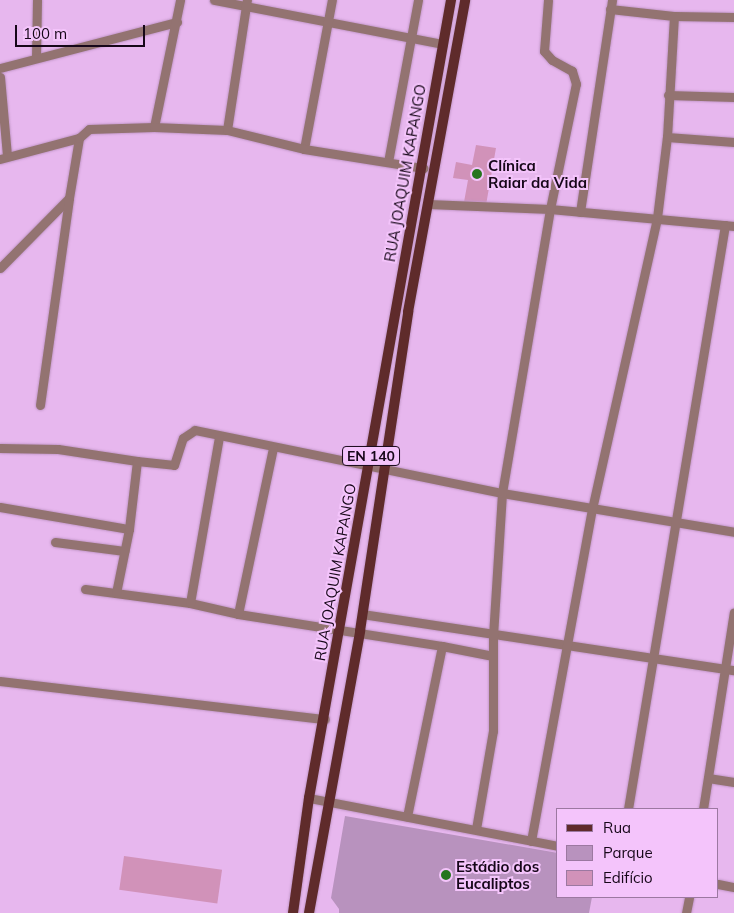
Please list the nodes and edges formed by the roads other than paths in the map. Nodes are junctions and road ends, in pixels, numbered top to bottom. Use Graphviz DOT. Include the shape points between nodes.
graph roads {
  1 [pos="37,0"];
  2 [pos="180,0"];
  3 [pos="214,0"];
  4 [pos="332,0"];
  5 [pos="418,0"];
  6 [pos="451,0"];
  7 [pos="465,0"];
  8 [pos="548,0"];
  9 [pos="246,4"];
  10 [pos="611,4"];
  11 [pos="674,16"];
  12 [pos="734,17"];
  13 [pos="328,21"];
  14 [pos="177,22"];
  15 [pos="412,38"];
  16 [pos="443,44"];
  17 [pos="36,58"];
  18 [pos="0,68"];
  19 [pos="0,77"];
  20 [pos="668,95"];
  21 [pos="734,97"];
  22 [pos="154,127"];
  23 [pos="228,130"];
  24 [pos="667,137"];
  25 [pos="79,138"];
  26 [pos="734,142"];
  27 [pos="304,149"];
  28 [pos="4,158"];
  29 [pos="388,162"];
  30 [pos="423,168"];
  31 [pos="69,198"];
  32 [pos="428,204"];
  33 [pos="550,210"];
  34 [pos="580,212"];
  35 [pos="657,218"];
  36 [pos="729,226"];
  37 [pos="1,263"];
  38 [pos="40,405"];
  39 [pos="219,436"];
  40 [pos="0,448"];
  41 [pos="274,448"];
  42 [pos="137,461"];
  43 [pos="369,467"];
  44 [pos="385,469"];
  45 [pos="502,492"];
  46 [pos="0,507"];
  47 [pos="592,509"];
  48 [pos="678,522"];
  49 [pos="129,529"];
  50 [pos="734,532"];
  51 [pos="55,542"];
  52 [pos="124,551"];
  53 [pos="85,589"];
  54 [pos="116,593"];
  55 [pos="190,603"];
  56 [pos="734,612"];
  57 [pos="238,614"];
  58 [pos="362,614"];
  59 [pos="341,628"];
  60 [pos="360,631"];
  61 [pos="493,636"];
  62 [pos="568,643"];
  63 [pos="442,646"];
  64 [pos="493,656"];
  65 [pos="652,657"];
  66 [pos="724,669"];
  67 [pos="734,670"];
  68 [pos="0,681"];
  69 [pos="325,718"];
  70 [pos="708,778"];
  71 [pos="734,782"];
  72 [pos="309,798"];
  73 [pos="330,803"];
  74 [pos="628,808"];
  75 [pos="703,808"];
  76 [pos="407,816"];
  77 [pos="476,829"];
  78 [pos="531,840"];
  79 [pos="556,846"];
  80 [pos="719,884"];
  81 [pos="734,887"];
  82 [pos="689,898"];
  83 [pos="292,913"];
  84 [pos="309,913"];
  85 [pos="686,913"];
  1 -- 17 [label="street"];
  2 -- 14 [label="street"];
  3 -- 9 [label="street"];
  4 -- 13 [label="street"];
  5 -- 15 [label="street"];
  6 -- 16 [label="main road, RUA JOAQUIM KAPANGO / EN 140"];
  7 -- 32 [label="main road, RUA JOAQUIM KAPANGO / EN 140"];
  8 -- 33 [label="street" via="544,51 572,71 576,80"];
  9 -- 13 [label="street"];
  9 -- 23 [label="street"];
  10 -- 11 [label="street"];
  10 -- 34 [label="street"];
  11 -- 12 [label="street"];
  11 -- 20 [label="street"];
  13 -- 15 [label="street"];
  13 -- 27 [label="street"];
  14 -- 17 [label="street"];
  14 -- 22 [label="street"];
  15 -- 16 [label="street"];
  15 -- 29 [label="street"];
  16 -- 30 [label="main road, RUA JOAQUIM KAPANGO / EN 140"];
  17 -- 18 [label="street"];
  19 -- 28 [label="street"];
  20 -- 21 [label="street"];
  20 -- 24 [label="street"];
  22 -- 23 [label="street"];
  22 -- 25 [label="street" via="89,129"];
  23 -- 27 [label="street"];
  24 -- 26 [label="street"];
  24 -- 35 [label="street"];
  25 -- 28 [label="street"];
  25 -- 31 [label="street"];
  27 -- 29 [label="street"];
  29 -- 30 [label="street"];
  30 -- 43 [label="main road, RUA JOAQUIM KAPANGO / EN 140"];
  31 -- 37 [label="street"];
  31 -- 38 [label="street"];
  32 -- 33 [label="street"];
  32 -- 44 [label="main road, RUA JOAQUIM KAPANGO / EN 140"];
  33 -- 34 [label="street"];
  33 -- 45 [label="street"];
  34 -- 35 [label="street"];
  35 -- 36 [label="street"];
  35 -- 47 [label="street"];
  36 -- 48 [label="street"];
  39 -- 41 [label="street"];
  39 -- 42 [label="street" via="195,430 186,433 174,465"];
  39 -- 55 [label="street"];
  40 -- 42 [label="street" via="58,449"];
  41 -- 43 [label="street"];
  41 -- 57 [label="street"];
  42 -- 49 [label="street"];
  43 -- 44 [label="street"];
  43 -- 59 [label="main road, RUA JOAQUIM KAPANGO / EN 140"];
  44 -- 45 [label="street"];
  44 -- 58 [label="main road, RUA JOAQUIM KAPANGO / EN 140"];
  45 -- 47 [label="street"];
  45 -- 61 [label="street"];
  46 -- 49 [label="street"];
  47 -- 48 [label="street"];
  47 -- 62 [label="street"];
  48 -- 50 [label="street"];
  48 -- 65 [label="street"];
  49 -- 52 [label="street"];
  51 -- 52 [label="street"];
  52 -- 54 [label="street"];
  53 -- 54 [label="street"];
  54 -- 55 [label="street"];
  55 -- 57 [label="street"];
  56 -- 66 [label="street"];
  57 -- 59 [label="street"];
  58 -- 60 [label="main road, RUA JOAQUIM KAPANGO / EN 140"];
  58 -- 61 [label="street"];
  59 -- 60 [label="street"];
  59 -- 69 [label="main road, RUA JOAQUIM KAPANGO / EN 140"];
  60 -- 63 [label="street"];
  60 -- 73 [label="main road, RUA JOAQUIM KAPANGO / EN 140"];
  61 -- 62 [label="street"];
  61 -- 64 [label="street"];
  62 -- 65 [label="street"];
  62 -- 78 [label="street"];
  63 -- 64 [label="street"];
  63 -- 76 [label="street"];
  64 -- 77 [label="street" via="493,731"];
  65 -- 66 [label="street"];
  65 -- 74 [label="street"];
  66 -- 67 [label="street"];
  66 -- 70 [label="street"];
  68 -- 69 [label="street"];
  69 -- 72 [label="main road, RUA JOAQUIM KAPANGO / EN 140"];
  70 -- 71 [label="street"];
  70 -- 75 [label="street"];
  72 -- 73 [label="street"];
  72 -- 83 [label="main road, RUA JOAQUIM KAPANGO / EN 140"];
  73 -- 76 [label="street"];
  73 -- 84 [label="main road, RUA JOAQUIM KAPANGO / EN 140"];
  76 -- 77 [label="street"];
  77 -- 78 [label="street"];
  78 -- 79 [label="street"];
  80 -- 81 [label="street"];
  82 -- 85 [label="street"];
}
